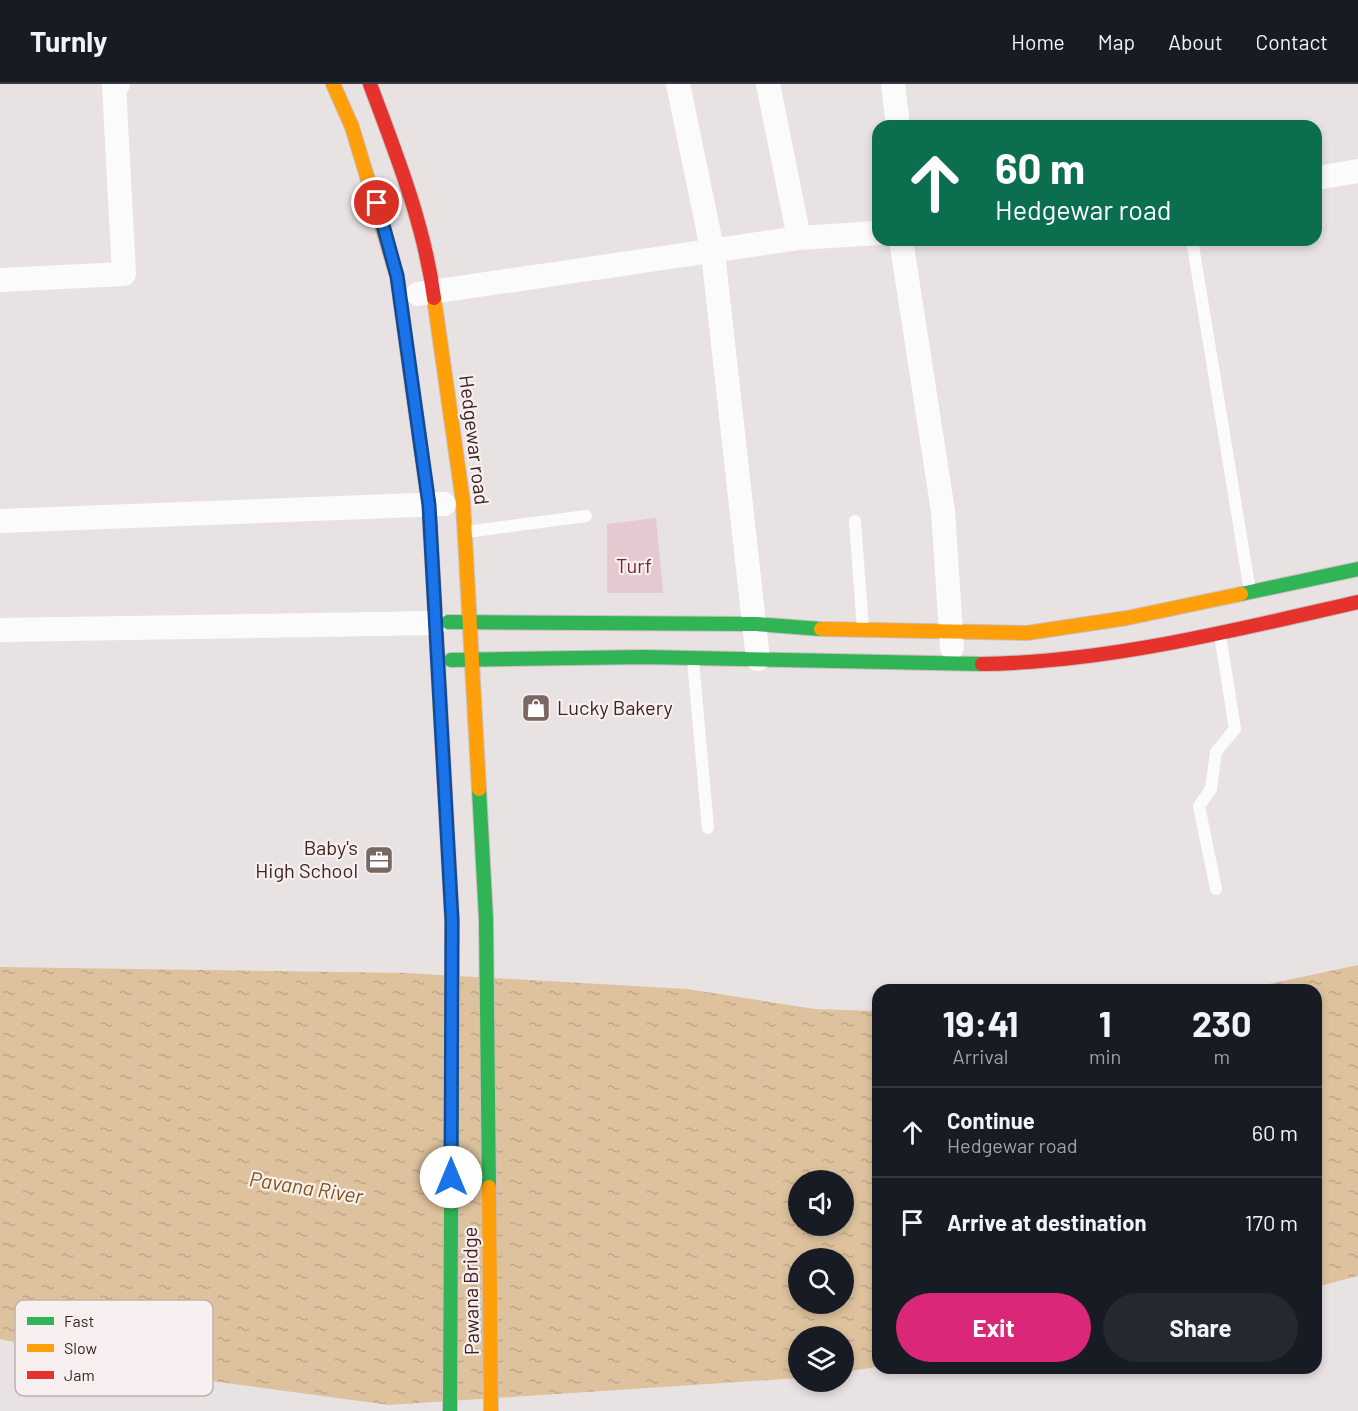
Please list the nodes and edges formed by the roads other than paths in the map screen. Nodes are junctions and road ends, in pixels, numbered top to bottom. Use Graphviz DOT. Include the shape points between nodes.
graph roads {
  1 [pos="118,84"];
  2 [pos="333,84"];
  3 [pos="370,84"];
  4 [pos="678,84"];
  5 [pos="768,84"];
  6 [pos="893,84"];
  7 [pos="897,120"];
  8 [pos="1358,171"];
  9 [pos="1322,177"];
  10 [pos="872,233"];
  11 [pos="799,238"];
  12 [pos="902,246"];
  13 [pos="1193,246"];
  14 [pos="713,253"];
  15 [pos="0,279"];
  16 [pos="434,292"];
  17 [pos="401,297"];
  18 [pos="463,502"];
  19 [pos="429,505"];
  20 [pos="586,516"];
  21 [pos="855,520"];
  22 [pos="0,521"];
  23 [pos="465,533"];
  24 [pos="1358,569"];
  25 [pos="1250,592"];
  26 [pos="1358,602"];
  27 [pos="471,621"];
  28 [pos="436,623"];
  29 [pos="756,624"];
  30 [pos="0,630"];
  31 [pos="863,630"];
  32 [pos="952,633"];
  33 [pos="1220,633"];
  34 [pos="693,658"];
  35 [pos="472,659"];
  36 [pos="758,659"];
  37 [pos="438,660"];
  38 [pos="953,665"];
  39 [pos="708,828"];
  40 [pos="1216,890"];
  41 [pos="486,919"];
  42 [pos="450,1411"];
  43 [pos="491,1411"];
  1 -- 15 [label="street" via="114,85 124,274"];
  2 -- 17 [label="street" via="377,203"];
  3 -- 16 [label="street, Hedgewar road" via="410,194"];
  4 -- 14 [label="street"];
  5 -- 11 [label="street"];
  6 -- 7 [label="street"];
  8 -- 9 [label="street"];
  10 -- 11 [label="street"];
  11 -- 14 [label="street"];
  12 -- 32 [label="street" via="942,511"];
  13 -- 25 [label="lane"];
  14 -- 16 [label="street"];
  14 -- 29 [label="street"];
  16 -- 17 [label="street"];
  16 -- 18 [label="street, Hedgewar road"];
  17 -- 19 [label="street"];
  18 -- 19 [label="street"];
  18 -- 23 [label="street, Hedgewar road"];
  19 -- 22 [label="street"];
  19 -- 28 [label="street"];
  20 -- 23 [label="lane"];
  21 -- 31 [label="lane"];
  23 -- 27 [label="street, Hedgewar road"];
  24 -- 25 [label="street"];
  25 -- 32 [label="street" via="1076,627 1027,633"];
  26 -- 33 [label="street"];
  27 -- 28 [label="street"];
  27 -- 29 [label="street"];
  27 -- 35 [label="street, Hedgewar road"];
  28 -- 30 [label="street"];
  28 -- 37 [label="street"];
  29 -- 31 [label="street"];
  29 -- 36 [label="street"];
  31 -- 32 [label="street"];
  32 -- 38 [label="street"];
  33 -- 38 [label="street" via="1097,654 1021,663"];
  33 -- 40 [label="lane" via="1235,729 1216,752 1211,789 1199,806"];
  34 -- 35 [label="street"];
  34 -- 36 [label="street"];
  34 -- 39 [label="lane"];
  35 -- 37 [label="street"];
  35 -- 41 [label="street, Hedgewar road"];
  36 -- 38 [label="street"];
  37 -- 42 [label="street, Pawana Bridge" via="452,920"];
  41 -- 43 [label="street, Pawana Bridge"];
}
